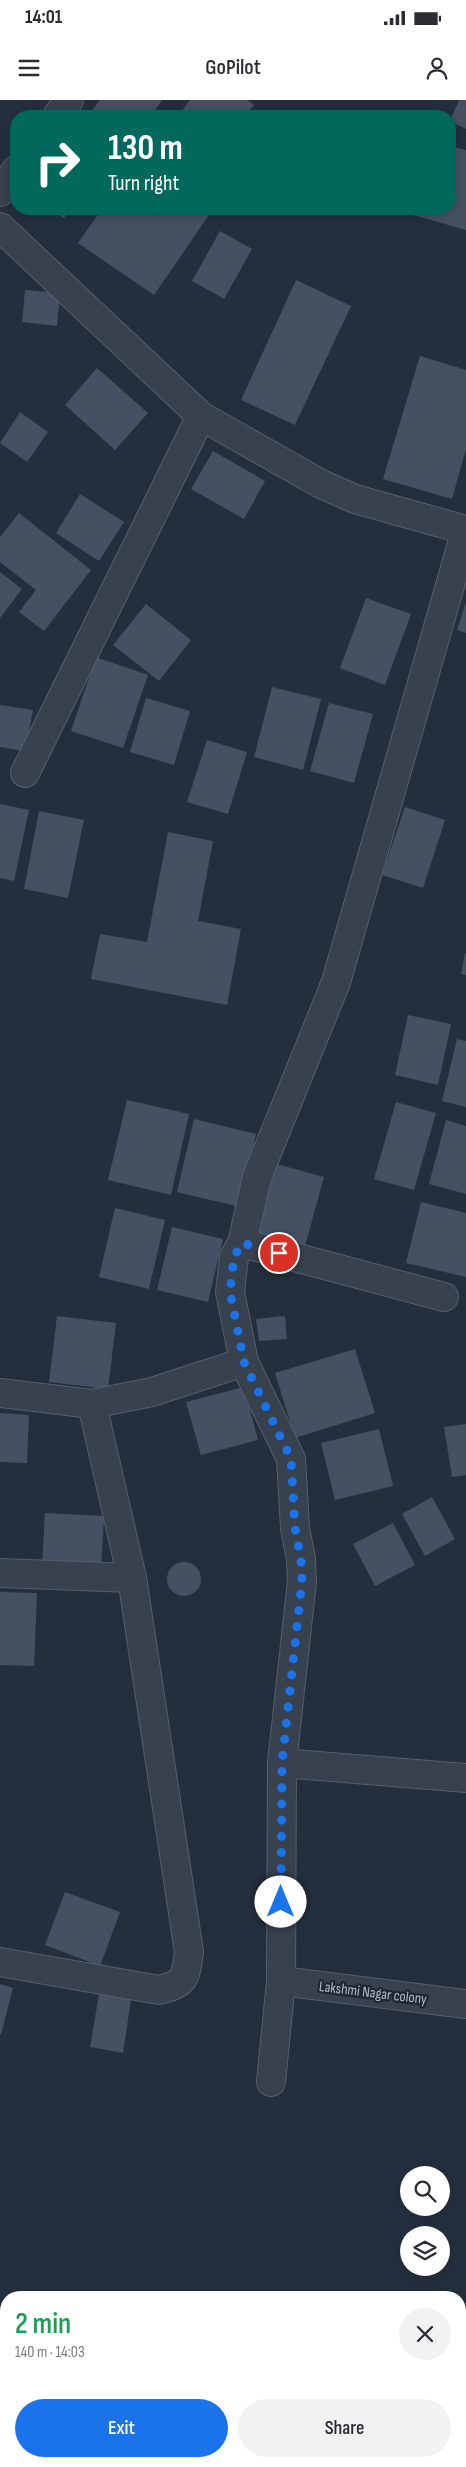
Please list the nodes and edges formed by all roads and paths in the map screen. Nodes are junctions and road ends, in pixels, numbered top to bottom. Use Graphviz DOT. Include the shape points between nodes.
graph roads {
  1 [pos="69,100"];
  2 [pos="61,110"];
  3 [pos="10,178"];
  4 [pos="0,192"];
  5 [pos="0,227"];
  6 [pos="202,416"];
  7 [pos="466,530"];
  8 [pos="25,773"];
  9 [pos="242,1243"];
  10 [pos="444,1297"];
  11 [pos="244,1362"];
  12 [pos="0,1393"];
  13 [pos="92,1404"];
  14 [pos="0,1573"];
  15 [pos="132,1578"];
  16 [pos="282,1763"];
  17 [pos="466,1778"];
  18 [pos="0,1962"];
  19 [pos="281,1981"];
  20 [pos="466,2004"];
  21 [pos="271,2082"];
  1 -- 2 [label="street"];
  3 -- 4 [label="street"];
  5 -- 6 [label="street"];
  6 -- 7 [label="street" via="354,499"];
  6 -- 8 [label="street"];
  7 -- 9 [label="street" via="336,982 257,1177"];
  9 -- 10 [label="street"];
  9 -- 11 [label="street" via="234,1257 230,1292"];
  11 -- 13 [label="street" via="152,1392"];
  11 -- 16 [label="street" via="291,1459 295,1528 301,1559 302,1581"];
  12 -- 13 [label="street"];
  13 -- 15 [label="street"];
  14 -- 15 [label="street"];
  15 -- 18 [label="street" via="189,1952 186,1977 177,1985 158,1990"];
  16 -- 17 [label="street"];
  16 -- 19 [label="street"];
  19 -- 20 [label="street, Lakshmi Nagar colony"];
  19 -- 21 [label="street"];
}
